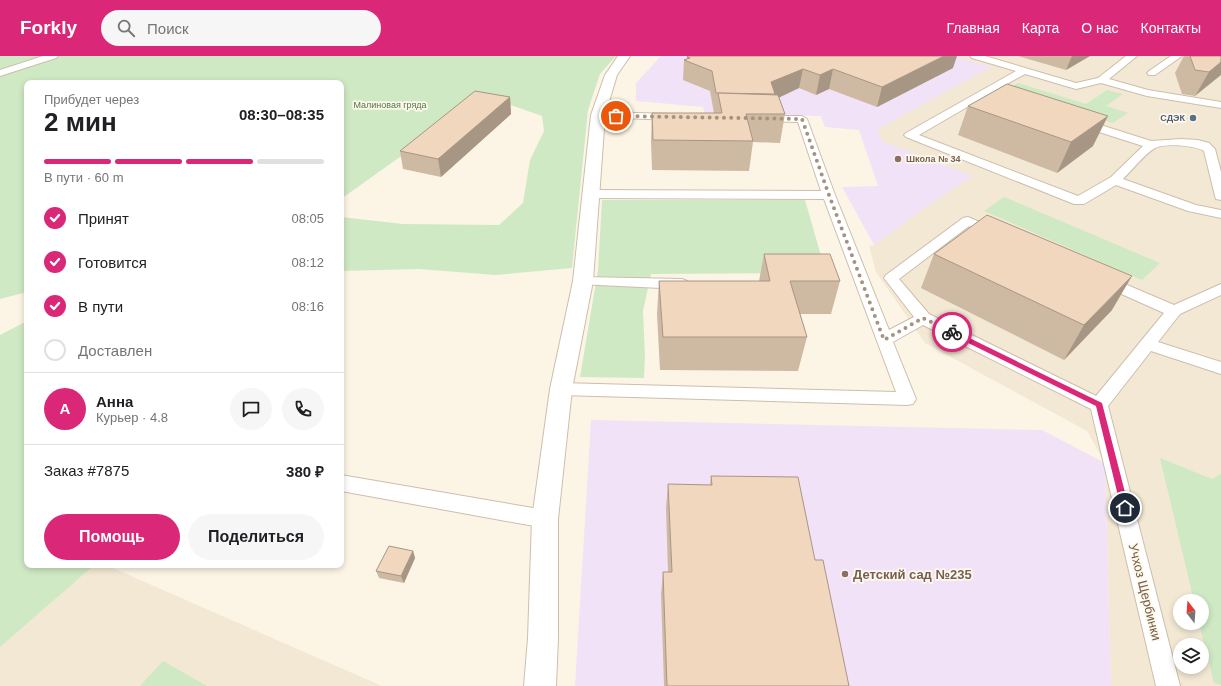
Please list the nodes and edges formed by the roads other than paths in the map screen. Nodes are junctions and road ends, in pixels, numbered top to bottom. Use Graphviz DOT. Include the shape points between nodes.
graph roads {
  1 [pos="53,56"];
  2 [pos="624,56"];
  3 [pos="975,56"];
  4 [pos="1132,56"];
  5 [pos="1177,56"];
  6 [pos="1023,71"];
  7 [pos="0,73"];
  8 [pos="1152,73"];
  9 [pos="1101,80"];
  10 [pos="985,92"];
  11 [pos="1221,105"];
  12 [pos="598,115"];
  13 [pos="686,117"];
  14 [pos="748,118"];
  15 [pos="1151,145"];
  16 [pos="1115,180"];
  17 [pos="591,194"];
  18 [pos="829,195"];
  19 [pos="1221,196"];
  20 [pos="1221,214"];
  21 [pos="583,281"];
  22 [pos="695,284"];
  23 [pos="1221,289"];
  24 [pos="1174,311"];
  25 [pos="923,318"];
  26 [pos="884,340"];
  27 [pos="1148,344"];
  28 [pos="1221,368"];
  29 [pos="561,389"];
  30 [pos="1099,405"];
  31 [pos="344,484"];
  32 [pos="545,519"];
  33 [pos="540,686"];
  34 [pos="1168,686"];
  1 -- 7 [label="lane"];
  2 -- 12 [label="street" via="611,75"];
  3 -- 6 [label="lane"];
  4 -- 9 [label="lane"];
  5 -- 8 [label="lane"];
  6 -- 9 [label="lane" via="1076,86"];
  6 -- 10 [label="lane"];
  9 -- 11 [label="lane" via="1147,93"];
  10 -- 15 [label="lane"];
  10 -- 16 [label="lane" via="910,135 1079,201"];
  12 -- 13 [label="lane"];
  12 -- 17 [label="street"];
  14 -- 18 [label="lane" via="802,119"];
  15 -- 16 [label="lane"];
  15 -- 19 [label="lane" via="1170,142 1207,146"];
  16 -- 20 [label="lane" via="1193,208"];
  17 -- 18 [label="lane"];
  17 -- 21 [label="street"];
  18 -- 26 [label="lane"];
  21 -- 22 [label="lane"];
  21 -- 29 [label="street"];
  23 -- 24 [label="lane"];
  24 -- 25 [label="lane" via="968,221 891,278"];
  24 -- 27 [label="lane"];
  25 -- 26 [label="lane"];
  25 -- 30 [label="lane"];
  26 -- 29 [label="lane" via="907,399"];
  27 -- 28 [label="lane"];
  27 -- 30 [label="lane"];
  29 -- 32 [label="street"];
  30 -- 34 [label="lane, Учхоз Щербинки"];
  31 -- 32 [label="lane"];
  32 -- 33 [label="street"];
}
